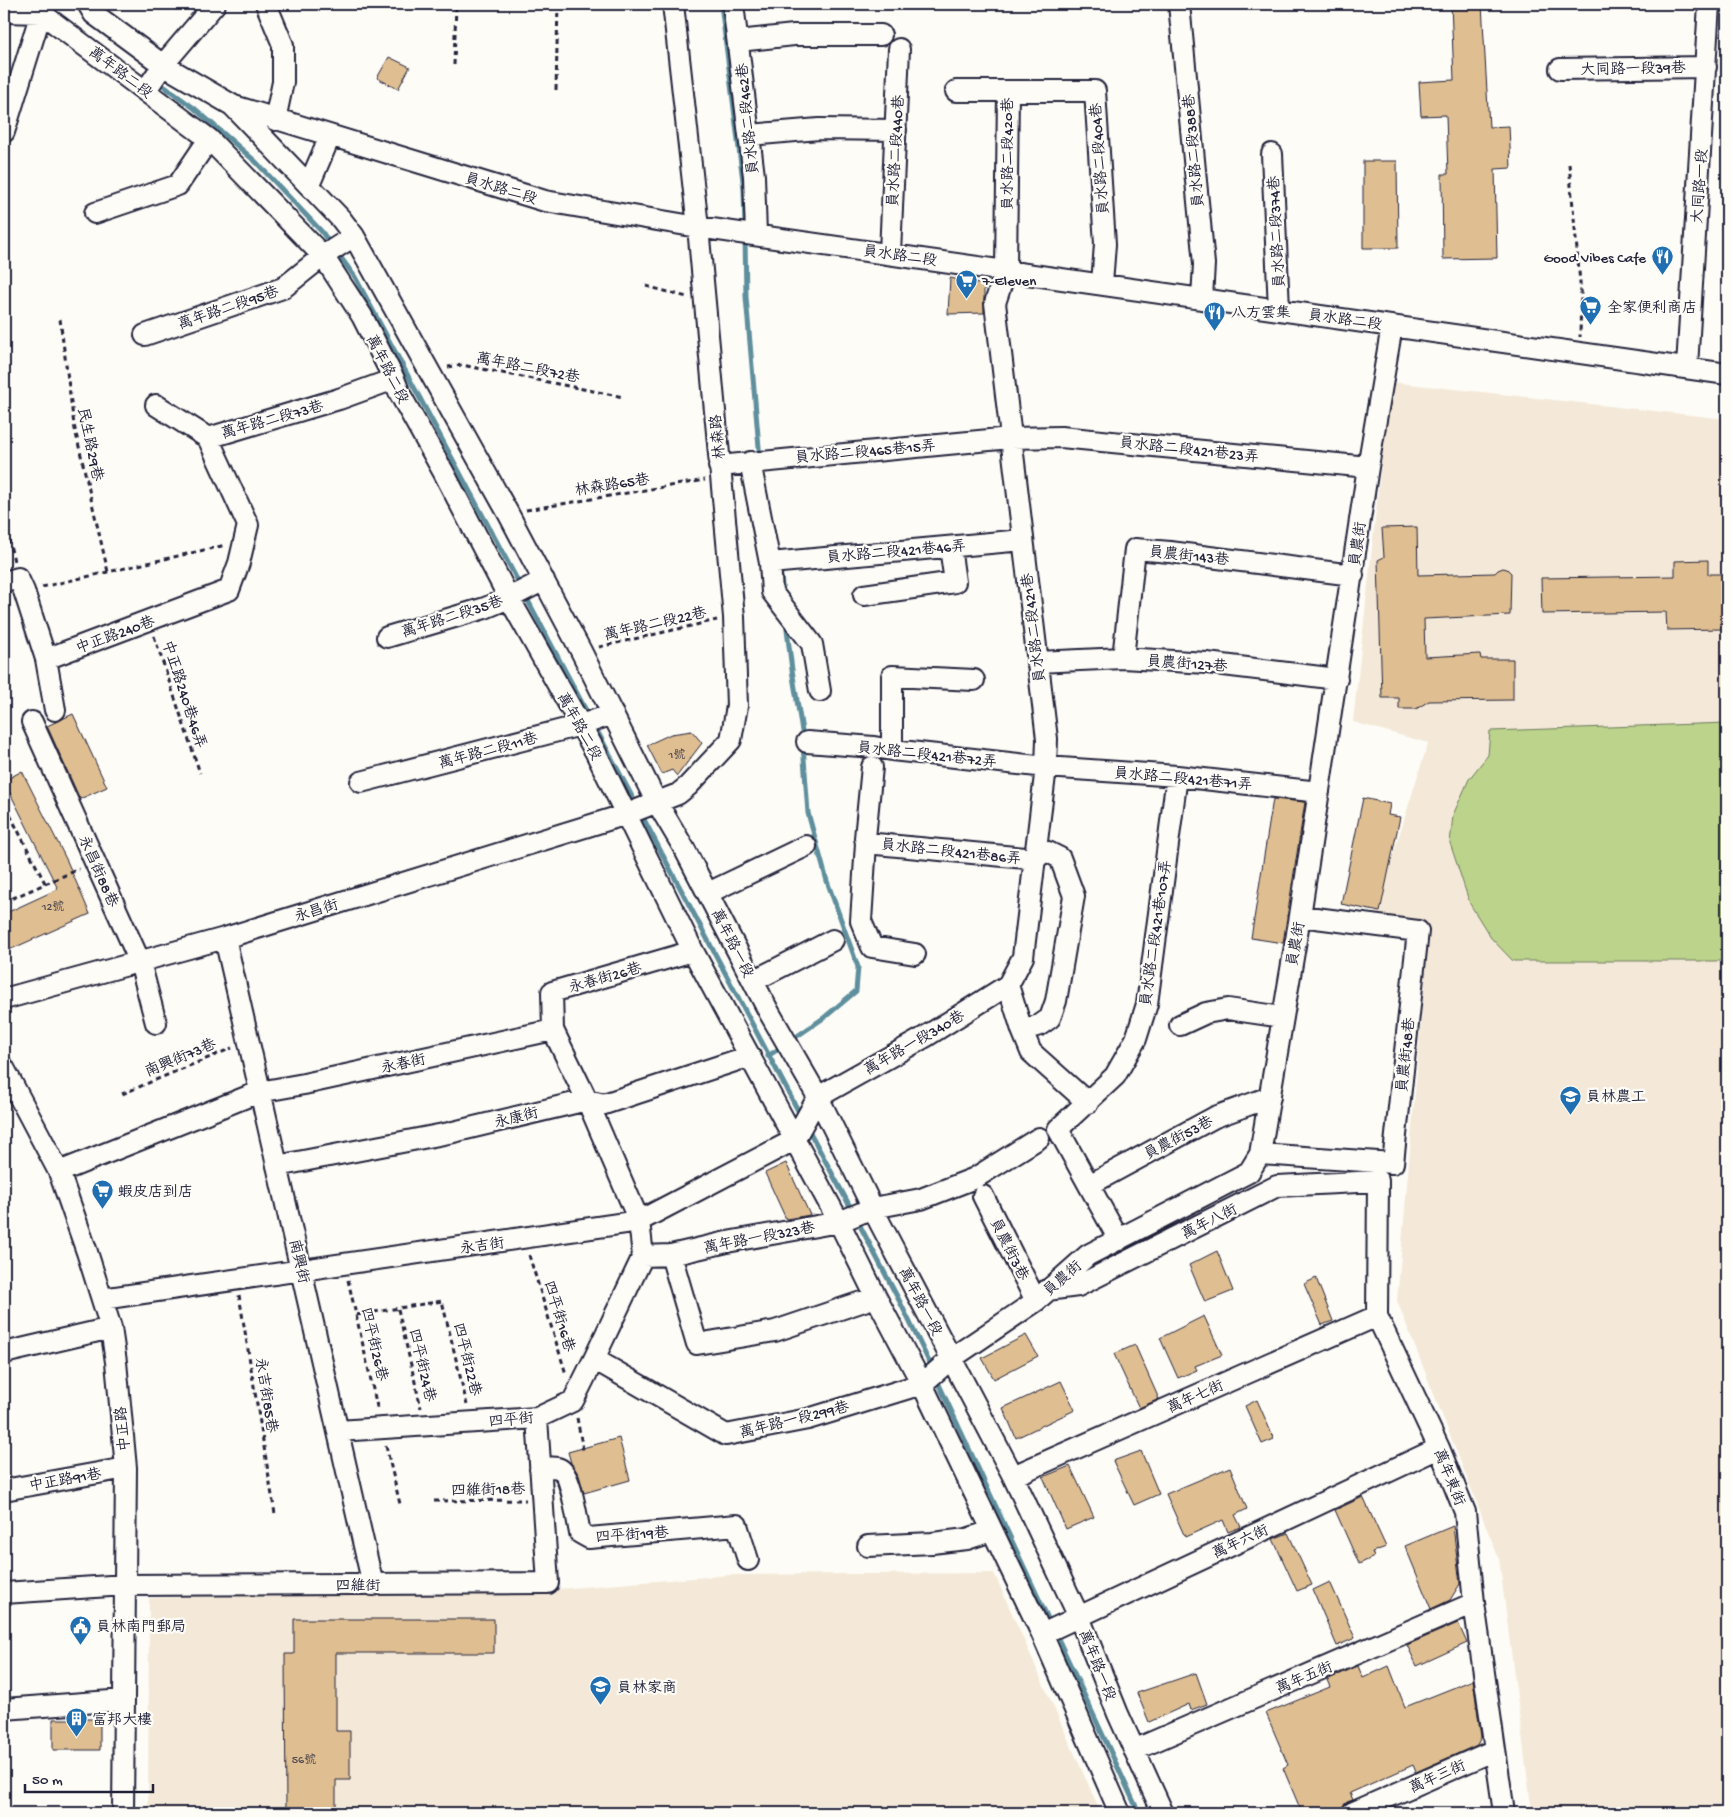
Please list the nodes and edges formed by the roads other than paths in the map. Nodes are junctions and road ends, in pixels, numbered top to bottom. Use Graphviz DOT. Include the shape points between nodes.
graph roads {
  1 [pos="88,4"];
  2 [pos="215,4"];
  3 [pos="266,4"];
  4 [pos="673,4"];
  5 [pos="733,4"];
  6 [pos="1179,4"];
  7 [pos="1709,4"];
  8 [pos="40,7"];
  9 [pos="4,12"];
  10 [pos="881,35"];
  11 [pos="738,41"];
  12 [pos="899,49"];
  13 [pos="163,65"];
  14 [pos="1706,67"];
  15 [pos="1560,69"];
  16 [pos="146,90"];
  17 [pos="956,91"];
  18 [pos="1008,91"];
  19 [pos="232,105"];
  20 [pos="275,120"];
  21 [pos="896,130"];
  22 [pos="4,132"];
  23 [pos="749,135"];
  24 [pos="330,136"];
  25 [pos="209,139"];
  26 [pos="1272,154"];
  27 [pos="308,184"];
  28 [pos="94,213"];
  29 [pos="698,226"];
  30 [pos="756,234"];
  31 [pos="354,236"];
  32 [pos="890,253"];
  33 [pos="323,256"];
  34 [pos="1006,270"];
  35 [pos="1102,284"];
  36 [pos="1202,298"];
  37 [pos="1280,309"];
  38 [pos="1392,326"];
  39 [pos="145,335"];
  40 [pos="1687,368"];
  41 [pos="1727,374"];
  42 [pos="394,378"];
  43 [pos="156,405"];
  44 [pos="208,438"];
  45 [pos="1010,438"];
  46 [pos="750,462"];
  47 [pos="1368,467"];
  48 [pos="720,472"];
  49 [pos="1023,540"];
  50 [pos="950,547"];
  51 [pos="770,563"];
  52 [pos="1353,574"];
  53 [pos="544,580"];
  54 [pos="15,584"];
  55 [pos="864,595"];
  56 [pos="510,598"];
  57 [pos="387,638"];
  58 [pos="1123,658"];
  59 [pos="46,659"];
  60 [pos="1037,662"];
  61 [pos="1336,679"];
  62 [pos="974,680"];
  63 [pos="820,691"];
  64 [pos="55,710"];
  65 [pos="614,714"];
  66 [pos="32,722"];
  67 [pos="581,725"];
  68 [pos="807,742"];
  69 [pos="892,750"];
  70 [pos="1046,766"];
  71 [pos="872,767"];
  72 [pos="1177,776"];
  73 [pos="361,782"];
  74 [pos="1319,792"];
  75 [pos="656,801"];
  76 [pos="627,814"];
  77 [pos="866,843"];
  78 [pos="806,846"];
  79 [pos="1036,859"];
  80 [pos="708,893"];
  81 [pos="1300,916"];
  82 [pos="225,938"];
  83 [pos="833,940"];
  84 [pos="694,951"];
  85 [pos="915,954"];
  86 [pos="140,962"];
  87 [pos="753,981"];
  88 [pos="1008,985"];
  89 [pos="4,999"];
  90 [pos="1282,1017"];
  91 [pos="156,1023"];
  92 [pos="1180,1025"];
  93 [pos="553,1030"];
  94 [pos="1022,1030"];
  95 [pos="750,1056"];
  96 [pos="4,1068"];
  97 [pos="259,1092"];
  98 [pos="818,1097"];
  99 [pos="1270,1097"];
  100 [pos="587,1100"];
  101 [pos="1088,1103"];
  102 [pos="1039,1138"];
  103 [pos="794,1140"];
  104 [pos="1260,1154"];
  105 [pos="278,1166"];
  106 [pos="58,1172"];
  107 [pos="1378,1181"];
  108 [pos="1089,1185"];
  109 [pos="983,1196"];
  110 [pos="873,1208"];
  111 [pos="639,1222"];
  112 [pos="840,1222"];
  113 [pos="1119,1240"];
  114 [pos="670,1255"];
  115 [pos="643,1256"];
  116 [pos="302,1271"];
  117 [pos="1041,1296"];
  118 [pos="876,1297"];
  119 [pos="102,1299"];
  120 [pos="1378,1316"];
  121 [pos="111,1328"];
  122 [pos="4,1354"];
  123 [pos="952,1358"];
  124 [pos="594,1359"];
  125 [pos="922,1384"];
  126 [pos="537,1418"];
  127 [pos="338,1431"];
  128 [pos="1439,1448"];
  129 [pos="126,1468"];
  130 [pos="540,1469"];
  131 [pos="1013,1476"];
  132 [pos="4,1490"];
  133 [pos="991,1531"];
  134 [pos="868,1546"];
  135 [pos="748,1560"];
  136 [pos="373,1584"];
  137 [pos="125,1585"];
  138 [pos="4,1593"];
  139 [pos="1474,1603"];
  140 [pos="1079,1617"];
  141 [pos="1042,1634"];
  142 [pos="124,1700"];
  143 [pos="4,1709"];
  144 [pos="1134,1750"];
  145 [pos="1495,1750"];
  146 [pos="123,1813"];
  147 [pos="1120,1813"];
  148 [pos="1163,1813"];
  149 [pos="1352,1813"];
  150 [pos="1504,1813"];
  1 -- 13 [label="street, 萬年路二段" via="94,14"];
  2 -- 13 [label="street"];
  3 -- 20 [label="street" via="283,45 284,82"];
  4 -- 29 [label="street, 林森路"];
  5 -- 11 [label="street, 員水路二段462巷"];
  6 -- 36 [label="street, 員水路二段388巷" via="1204,264"];
  7 -- 14 [label="street, 大同路一段"];
  8 -- 9 [label="street"];
  8 -- 16 [label="street, 萬年路二段"];
  8 -- 22 [label="street"];
  10 -- 11 [label="street" via="794,35"];
  11 -- 23 [label="street, 員水路二段462巷"];
  12 -- 21 [label="street, 員水路二段440巷"];
  13 -- 16 [label="street"];
  13 -- 19 [label="street, 萬年路二段"];
  14 -- 15 [label="street, 大同路一段39巷"];
  14 -- 40 [label="street, 大同路一段"];
  16 -- 25 [label="street, 萬年路二段"];
  17 -- 18 [label="street, 員水路二段420巷"];
  18 -- 34 [label="street, 員水路二段420巷"];
  18 -- 35 [label="street, 員水路二段404巷" via="1095,91 1105,244"];
  19 -- 20 [label="street, 員水路二段"];
  19 -- 27 [label="street, 萬年路二段"];
  20 -- 24 [label="street, 員水路二段"];
  21 -- 23 [label="street" via="819,129"];
  21 -- 32 [label="street, 員水路二段440巷"];
  23 -- 30 [label="street, 員水路二段462巷"];
  24 -- 27 [label="street"];
  24 -- 29 [label="street, 員水路二段" via="545,201"];
  25 -- 28 [label="street" via="178,185"];
  25 -- 33 [label="street, 萬年路二段"];
  26 -- 37 [label="street, 員水路二段374巷"];
  27 -- 31 [label="street, 萬年路二段"];
  29 -- 30 [label="street, 員水路二段"];
  29 -- 48 [label="street, 林森路"];
  30 -- 32 [label="street, 員水路二段"];
  31 -- 33 [label="street, 萬年路二段95巷"];
  31 -- 53 [label="street, 萬年路二段"];
  32 -- 34 [label="street, 員水路二段"];
  33 -- 39 [label="street, 萬年路二段95巷" via="283,288"];
  33 -- 42 [label="street, 萬年路二段" via="362,316"];
  34 -- 35 [label="street, 員水路二段"];
  34 -- 45 [label="street, 員水路二段421巷" via="994,303"];
  35 -- 36 [label="street, 員水路二段"];
  36 -- 37 [label="street, 員水路二段"];
  37 -- 38 [label="street, 員水路二段"];
  38 -- 40 [label="street, 員水路二段"];
  38 -- 47 [label="street, 員農街"];
  40 -- 41 [label="street, 員水路二段"];
  42 -- 44 [label="street, 萬年路二段73巷" via="339,399"];
  42 -- 56 [label="street, 萬年路二段"];
  43 -- 44 [label="street, 萬年路二段73巷"];
  44 -- 59 [label="street, 中正路240巷" via="248,526 229,590"];
  45 -- 46 [label="street, 員水路二段465巷15弄"];
  45 -- 47 [label="street, 員水路二段421巷23弄" via="1061,437"];
  45 -- 49 [label="street, 員水路二段421巷"];
  46 -- 48 [label="street, 員水路二段465巷15弄"];
  46 -- 51 [label="street"];
  47 -- 52 [label="street, 員農街"];
  48 -- 75 [label="street, 林森路" via="734,616 737,706 730,740 688,786 678,794"];
  49 -- 50 [label="street, 員水路二段421巷46弄"];
  49 -- 60 [label="street, 員水路二段421巷"];
  50 -- 51 [label="street, 員水路二段421巷46弄"];
  50 -- 55 [label="street" via="956,582"];
  51 -- 63 [label="street" via="772,592 812,644"];
  52 -- 58 [label="street, 員農街143巷" via="1134,549"];
  52 -- 61 [label="street, 員農街"];
  53 -- 56 [label="street, 萬年路二段35巷"];
  53 -- 65 [label="street, 萬年路二段"];
  54 -- 59 [label="street"];
  56 -- 57 [label="street, 萬年路二段35巷"];
  56 -- 67 [label="street, 萬年路二段"];
  58 -- 60 [label="street, 員農街127巷"];
  58 -- 61 [label="street, 員農街127巷" via="1207,663"];
  59 -- 64 [label="street"];
  60 -- 70 [label="street, 員水路二段421巷" via="1047,739"];
  61 -- 74 [label="street, 員農街"];
  62 -- 69 [label="street" via="892,676"];
  65 -- 67 [label="street, 萬年路二段11巷"];
  65 -- 75 [label="street, 萬年路二段"];
  66 -- 86 [label="street, 永昌街88巷"];
  67 -- 73 [label="street, 萬年路二段11巷"];
  67 -- 76 [label="street, 萬年路二段"];
  68 -- 69 [label="street, 員水路二段421巷72弄"];
  69 -- 70 [label="street, 員水路二段421巷72弄"];
  70 -- 72 [label="street, 員水路二段421巷71弄"];
  70 -- 79 [label="street, 員水路二段421巷"];
  71 -- 77 [label="street, 員水路二段421巷86弄"];
  72 -- 74 [label="street, 員水路二段421巷71弄"];
  72 -- 101 [label="street, 員水路二段421巷107弄" via="1147,1004 1136,1039 1115,1076"];
  74 -- 81 [label="street, 員農街"];
  75 -- 76 [label="street, 林森路"];
  75 -- 80 [label="street, 萬年路一段"];
  76 -- 82 [label="street, 永昌街"];
  76 -- 84 [label="street"];
  77 -- 79 [label="street, 員水路二段421巷86弄"];
  77 -- 85 [label="street, 員水路二段421巷86弄" via="861,920 872,948"];
  78 -- 80 [label="street"];
  79 -- 88 [label="street, 員水路二段421巷" via="1024,957"];
  79 -- 94 [label="street, 員水路二段421巷86弄" via="1048,852 1060,858 1074,896 1056,1001 1050,1018 1040,1026"];
  80 -- 87 [label="street, 萬年路一段"];
  81 -- 90 [label="street, 員農街"];
  81 -- 104 [label="street, 員農街48巷" via="1418,931 1393,1163"];
  82 -- 86 [label="street, 永昌街"];
  82 -- 97 [label="street, 南興街"];
  83 -- 87 [label="street"];
  84 -- 93 [label="street, 永春街26巷" via="552,992"];
  84 -- 95 [label="street"];
  86 -- 89 [label="street, 永昌街"];
  86 -- 91 [label="street, 永昌街88巷"];
  87 -- 98 [label="street, 萬年路一段"];
  88 -- 94 [label="street"];
  88 -- 98 [label="street, 萬年路一段340巷" via="925,1037"];
  90 -- 92 [label="street" via="1228,1009 1206,1013"];
  90 -- 99 [label="street, 員農街"];
  93 -- 97 [label="street, 永春街"];
  93 -- 100 [label="street"];
  94 -- 101 [label="street" via="1030,1052"];
  95 -- 100 [label="street, 永康街" via="604,1104"];
  95 -- 103 [label="street"];
  96 -- 106 [label="street, 中正路"];
  97 -- 105 [label="street, 南興街"];
  97 -- 106 [label="street, 永春街"];
  98 -- 103 [label="street"];
  98 -- 110 [label="street, 萬年路一段"];
  99 -- 104 [label="street, 員農街"];
  99 -- 108 [label="street, 員農街53巷" via="1215,1117"];
  100 -- 105 [label="street, 永康街" via="449,1133"];
  100 -- 111 [label="street"];
  101 -- 108 [label="street, 員水路二段421巷107弄" via="1058,1129"];
  102 -- 110 [label="street, 萬年路一段323巷" via="975,1178 921,1198"];
  103 -- 111 [label="street, 永吉街"];
  103 -- 112 [label="street"];
  104 -- 113 [label="street, 員農街" via="1250,1172"];
  105 -- 116 [label="street, 南興街"];
  106 -- 119 [label="street, 中正路"];
  107 -- 117 [label="street, 萬年八街" via="1277,1186 1078,1286"];
  107 -- 120 [label="street, 萬年東街"];
  108 -- 113 [label="street"];
  109 -- 117 [label="street, 員農街3巷"];
  110 -- 112 [label="street, 萬年路一段323巷"];
  110 -- 123 [label="street, 萬年路一段"];
  111 -- 115 [label="street"];
  111 -- 116 [label="street, 永吉街"];
  112 -- 114 [label="street, 萬年路一段323巷"];
  112 -- 118 [label="street"];
  113 -- 117 [label="street, 員農街" via="1088,1255"];
  114 -- 115 [label="street, 萬年路一段323巷"];
  114 -- 118 [label="street" via="697,1344 775,1331"];
  115 -- 124 [label="street"];
  116 -- 119 [label="street, 永吉街"];
  116 -- 127 [label="street, 南興街"];
  117 -- 123 [label="street, 員農街"];
  118 -- 125 [label="street"];
  119 -- 121 [label="street, 中正路"];
  120 -- 128 [label="street, 萬年東街"];
  120 -- 131 [label="street, 萬年七街"];
  121 -- 122 [label="street"];
  121 -- 129 [label="street, 中正路"];
  123 -- 125 [label="street, 員農街"];
  123 -- 131 [label="street, 萬年路一段"];
  124 -- 125 [label="street, 萬年路一段299巷" via="726,1435 808,1419"];
  124 -- 126 [label="street, 四平街" via="573,1401"];
  125 -- 133 [label="street"];
  126 -- 127 [label="street, 四平街"];
  126 -- 130 [label="street, 四維街"];
  127 -- 136 [label="street, 南興街"];
  128 -- 139 [label="street, 萬年東街" via="1464,1512"];
  128 -- 140 [label="street, 萬年六街"];
  129 -- 132 [label="street, 中正路91巷"];
  129 -- 137 [label="street, 中正路"];
  130 -- 135 [label="street, 四平街19巷" via="561,1469 568,1477 580,1533 590,1538 736,1525"];
  130 -- 136 [label="street, 四維街" via="548,1583"];
  131 -- 140 [label="street, 萬年路一段"];
  133 -- 134 [label="street" via="967,1539"];
  133 -- 141 [label="street"];
  136 -- 137 [label="street, 四維街"];
  137 -- 138 [label="street, 四維街"];
  137 -- 142 [label="street, 中正路"];
  139 -- 144 [label="street, 萬年五街"];
  139 -- 145 [label="street, 萬年東街"];
  140 -- 141 [label="street, 萬年六街"];
  140 -- 144 [label="street, 萬年路一段"];
  141 -- 147 [label="street"];
  142 -- 143 [label="street"];
  142 -- 146 [label="street, 中正路"];
  144 -- 148 [label="street, 萬年路一段"];
  145 -- 149 [label="street, 萬年三街"];
  145 -- 150 [label="street, 萬年東街"];
}
